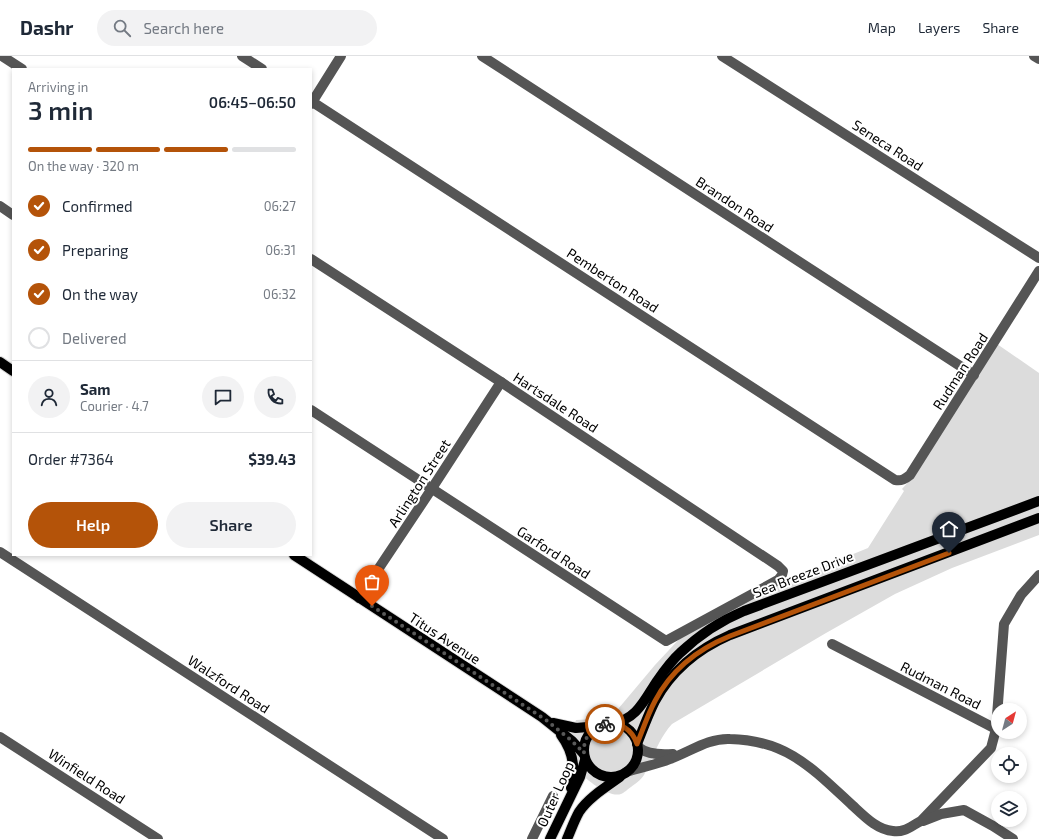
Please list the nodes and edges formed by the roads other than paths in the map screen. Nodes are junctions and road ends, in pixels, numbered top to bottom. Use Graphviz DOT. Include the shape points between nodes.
graph roads {
  1 [pos="2,56"];
  2 [pos="242,56"];
  3 [pos="341,56"];
  4 [pos="482,56"];
  5 [pos="722,56"];
  6 [pos="1034,56"];
  7 [pos="1039,59"];
  8 [pos="20,68"];
  9 [pos="260,68"];
  10 [pos="312,102"];
  11 [pos="0,206"];
  12 [pos="12,214"];
  13 [pos="1039,258"];
  14 [pos="312,260"];
  15 [pos="1039,271"];
  16 [pos="0,362"];
  17 [pos="12,370"];
  18 [pos="974,375"];
  19 [pos="501,382"];
  20 [pos="312,411"];
  21 [pos="899,481"];
  22 [pos="432,488"];
  23 [pos="1039,501"];
  24 [pos="1039,518"];
  25 [pos="0,552"];
  26 [pos="296,556"];
  27 [pos="783,571"];
  28 [pos="1039,575"];
  29 [pos="359,598"];
  30 [pos="832,644"];
  31 [pos="998,703"];
  32 [pos="542,717"];
  33 [pos="612,723"];
  34 [pos="552,724"];
  35 [pos="599,726"];
  36 [pos="991,726"];
  37 [pos="0,737"];
  38 [pos="993,739"];
  39 [pos="637,745"];
  40 [pos="685,752"];
  41 [pos="584,756"];
  42 [pos="625,773"];
  43 [pos="553,796"];
  44 [pos="567,804"];
  45 [pos="921,822"];
  46 [pos="158,839"];
  47 [pos="443,839"];
  48 [pos="532,839"];
  49 [pos="550,839"];
  50 [pos="567,839"];
  51 [pos="1014,839"];
  1 -- 8 [label="street"];
  2 -- 9 [label="street"];
  3 -- 10 [label="street"];
  4 -- 18 [label="street, Brandon Road"];
  5 -- 13 [label="street, Seneca Road"];
  6 -- 7 [label="street"];
  10 -- 21 [label="street, Pemberton Road"];
  11 -- 12 [label="street"];
  14 -- 19 [label="street, Hartsdale Road"];
  15 -- 18 [label="street, Rudman Road"];
  16 -- 17 [label="main road"];
  18 -- 21 [label="street, Rudman Road" via="910,475"];
  19 -- 22 [label="street, Arlington Street"];
  19 -- 27 [label="street, Hartsdale Road"];
  20 -- 22 [label="street, Garford Road"];
  22 -- 27 [label="street, Garford Road" via="666,642 778,580"];
  22 -- 29 [label="street, Arlington Street"];
  23 -- 33 [label="main road, Sea Breeze Drive" via="727,619 699,636 675,658 636,712 621,722"];
  24 -- 39 [label="main road" via="710,645 687,661 663,688"];
  25 -- 47 [label="street, Walzford Road"];
  26 -- 29 [label="main road, Titus Avenue"];
  28 -- 31 [label="street" via="1021,595 1004,624"];
  29 -- 32 [label="main road, Titus Avenue"];
  30 -- 36 [label="street, Rudman Road"];
  32 -- 34 [label="main road, Titus Avenue"];
  32 -- 35 [label="main road, Titus Avenue" via="556,724 576,728"];
  33 -- 35 [label="main road"];
  33 -- 39 [label="main road" via="629,730"];
  34 -- 41 [label="main road, Titus Avenue" via="572,741"];
  34 -- 44 [label="main road" via="566,742 572,756 573,776"];
  35 -- 41 [label="main road" via="584,743"];
  37 -- 46 [label="street, Winfield Road"];
  38 -- 45 [label="street" via="991,748"];
  39 -- 40 [label="street" via="647,753 658,755"];
  39 -- 42 [label="main road" via="635,762"];
  40 -- 42 [label="street"];
  40 -- 45 [label="street" via="719,739 769,744 808,766 880,827 898,832"];
  41 -- 42 [label="main road" via="589,767 599,775 612,777"];
  41 -- 44 [label="main road, Outer Loop" via="583,772"];
  42 -- 50 [label="main road, Outer Loop" via="581,809"];
  43 -- 48 [label="street"];
  44 -- 49 [label="main road, Outer Loop"];
  45 -- 51 [label="street" via="941,814 964,810"];
}
